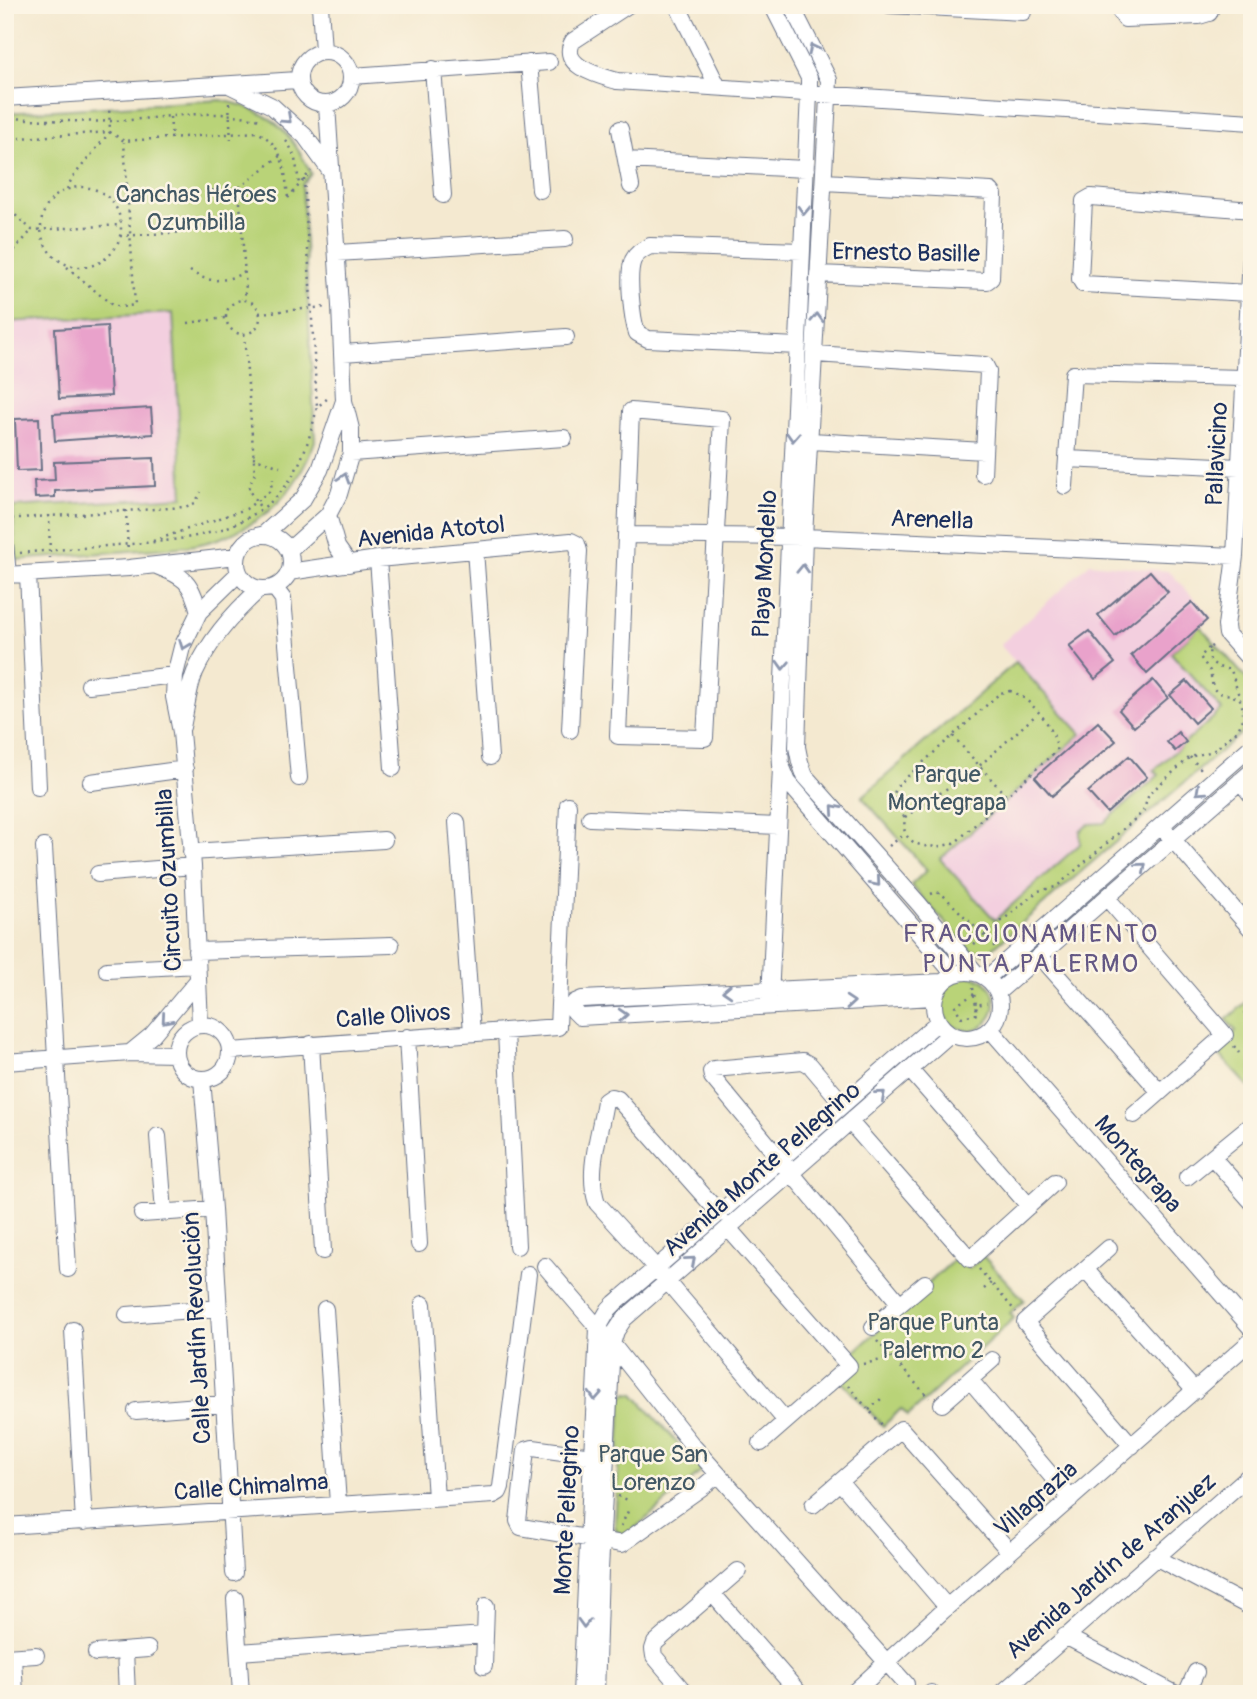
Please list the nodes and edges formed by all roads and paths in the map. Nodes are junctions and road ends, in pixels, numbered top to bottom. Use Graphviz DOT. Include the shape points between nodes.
graph roads {
  1 [pos="320,5"];
  2 [pos="628,5"];
  3 [pos="677,5"];
  4 [pos="772,5"];
  5 [pos="791,5"];
  6 [pos="890,5"];
  7 [pos="1116,5"];
  8 [pos="1212,5"];
  9 [pos="1013,9"];
  10 [pos="323,51"];
  11 [pos="549,62"];
  12 [pos="529,63"];
  13 [pos="433,69"];
  14 [pos="352,76"];
  15 [pos="298,80"];
  16 [pos="229,85"];
  17 [pos="718,87"];
  18 [pos="108,92"];
  19 [pos="809,93"];
  20 [pos="829,94"];
  21 [pos="5,98"];
  22 [pos="327,104"];
  23 [pos="230,114"];
  24 [pos="170,117"];
  25 [pos="5,118"];
  26 [pos="1252,121"];
  27 [pos="109,122"];
  28 [pos="270,125"];
  29 [pos="620,129"];
  30 [pos="110,132"];
  31 [pos="231,133"];
  32 [pos="172,138"];
  33 [pos="5,139"];
  34 [pos="285,139"];
  35 [pos="124,141"];
  36 [pos="231,142"];
  37 [pos="281,155"];
  38 [pos="626,160"];
  39 [pos="326,166"];
  40 [pos="806,170"];
  41 [pos="304,179"];
  42 [pos="824,182"];
  43 [pos="299,185"];
  44 [pos="631,186"];
  45 [pos="239,188"];
  46 [pos="67,189"];
  47 [pos="540,190"];
  48 [pos="184,193"];
  49 [pos="443,195"];
  50 [pos="5,206"];
  51 [pos="1252,210"];
  52 [pos="121,225"];
  53 [pos="32,230"];
  54 [pos="40,230"];
  55 [pos="187,232"];
  56 [pos="130,235"];
  57 [pos="120,236"];
  58 [pos="1252,238"];
  59 [pos="565,239"];
  60 [pos="802,251"];
  61 [pos="337,253"];
  62 [pos="5,261"];
  63 [pos="65,265"];
  64 [pos="190,271"];
  65 [pos="244,272"];
  66 [pos="818,274"];
  67 [pos="1249,293"];
  68 [pos="242,299"];
  69 [pos="340,306"];
  70 [pos="312,309"];
  71 [pos="259,313"];
  72 [pos="225,318"];
  73 [pos="188,323"];
  74 [pos="244,334"];
  75 [pos="566,337"];
  76 [pos="1249,342"];
  77 [pos="798,346"];
  78 [pos="343,353"];
  79 [pos="815,354"];
  80 [pos="1244,378"];
  81 [pos="344,394"];
  82 [pos="317,407"];
  83 [pos="1247,428"];
  84 [pos="564,438"];
  85 [pos="811,441"];
  86 [pos="984,451"];
  87 [pos="351,453"];
  88 [pos="253,457"];
  89 [pos="1067,459"];
  90 [pos="280,467"];
  91 [pos="1239,467"];
  92 [pos="983,474"];
  93 [pos="273,479"];
  94 [pos="1065,486"];
  95 [pos="201,492"];
  96 [pos="257,503"];
  97 [pos="261,508"];
  98 [pos="126,510"];
  99 [pos="49,515"];
  100 [pos="328,515"];
  101 [pos="1244,515"];
  102 [pos="5,519"];
  103 [pos="268,531"];
  104 [pos="626,535"];
  105 [pos="797,537"];
  106 [pos="717,538"];
  107 [pos="5,543"];
  108 [pos="150,543"];
  109 [pos="128,544"];
  110 [pos="50,550"];
  111 [pos="289,550"];
  112 [pos="475,550"];
  113 [pos="6,554"];
  114 [pos="1235,555"];
  115 [pos="378,559"];
  116 [pos="238,564"];
  117 [pos="349,564"];
  118 [pos="154,565"];
  119 [pos="129,568"];
  120 [pos="51,572"];
  121 [pos="289,572"];
  122 [pos="28,574"];
  123 [pos="7,575"];
  124 [pos="267,588"];
  125 [pos="199,612"];
  126 [pos="1227,634"];
  127 [pos="1209,649"];
  128 [pos="1252,662"];
  129 [pos="175,675"];
  130 [pos="89,685"];
  131 [pos="1241,700"];
  132 [pos="1243,709"];
  133 [pos="1252,711"];
  134 [pos="1038,713"];
  135 [pos="570,730"];
  136 [pos="181,732"];
  137 [pos="953,736"];
  138 [pos="1252,746"];
  139 [pos="490,757"];
  140 [pos="781,765"];
  141 [pos="979,766"];
  142 [pos="184,768"];
  143 [pos="393,768"];
  144 [pos="1246,776"];
  145 [pos="299,778"];
  146 [pos="91,782"];
  147 [pos="38,787"];
  148 [pos="1252,796"];
  149 [pos="1007,797"];
  150 [pos="568,805"];
  151 [pos="905,817"];
  152 [pos="590,818"];
  153 [pos="457,822"];
  154 [pos="778,826"];
  155 [pos="1161,826"];
  156 [pos="905,834"];
  157 [pos="384,840"];
  158 [pos="1173,840"];
  159 [pos="44,847"];
  160 [pos="872,852"];
  161 [pos="855,858"];
  162 [pos="192,859"];
  163 [pos="98,874"];
  164 [pos="1107,898"];
  165 [pos="919,904"];
  166 [pos="1252,930"];
  167 [pos="984,936"];
  168 [pos="391,945"];
  169 [pos="961,956"];
  170 [pos="1040,956"];
  171 [pos="1008,960"];
  172 [pos="197,965"];
  173 [pos="107,970"];
  174 [pos="980,974"];
  175 [pos="948,978"];
  176 [pos="769,989"];
  177 [pos="974,994"];
  178 [pos="999,996"];
  179 [pos="934,997"];
  180 [pos="976,1005"];
  181 [pos="770,1007"];
  182 [pos="1244,1012"];
  183 [pos="938,1022"];
  184 [pos="1252,1022"];
  185 [pos="200,1024"];
  186 [pos="990,1029"];
  187 [pos="506,1032"];
  188 [pos="472,1033"];
  189 [pos="950,1034"];
  190 [pos="407,1037"];
  191 [pos="311,1044"];
  192 [pos="230,1051"];
  193 [pos="130,1053"];
  194 [pos="175,1054"];
  195 [pos="57,1059"];
  196 [pos="5,1062"];
  197 [pos="910,1070"];
  198 [pos="202,1079"];
  199 [pos="1160,1093"];
  200 [pos="843,1104"];
  201 [pos="1134,1115"];
  202 [pos="850,1122"];
  203 [pos="1252,1124"];
  204 [pos="158,1136"];
  205 [pos="1213,1158"];
  206 [pos="780,1159"];
  207 [pos="792,1174"];
  208 [pos="1187,1177"];
  209 [pos="1055,1182"];
  210 [pos="1252,1202"];
  211 [pos="1029,1206"];
  212 [pos="214,1209"];
  213 [pos="164,1212"];
  214 [pos="142,1214"];
  215 [pos="724,1222"];
  216 [pos="419,1244"];
  217 [pos="517,1246"];
  218 [pos="1109,1248"];
  219 [pos="323,1251"];
  220 [pos="970,1259"];
  221 [pos="545,1266"];
  222 [pos="656,1268"];
  223 [pos="68,1269"];
  224 [pos="1085,1269"];
  225 [pos="528,1274"];
  226 [pos="668,1281"];
  227 [pos="992,1282"];
  228 [pos="925,1283"];
  229 [pos="984,1289"];
  230 [pos="423,1304"];
  231 [pos="900,1304"];
  232 [pos="218,1308"];
  233 [pos="325,1310"];
  234 [pos="127,1315"];
  235 [pos="1025,1322"];
  236 [pos="873,1327"];
  237 [pos="598,1328"];
  238 [pos="1252,1329"];
  239 [pos="73,1330"];
  240 [pos="1252,1340"];
  241 [pos="612,1344"];
  242 [pos="892,1358"];
  243 [pos="992,1360"];
  244 [pos="844,1371"];
  245 [pos="970,1380"];
  246 [pos="1195,1391"];
  247 [pos="881,1399"];
  248 [pos="225,1404"];
  249 [pos="942,1404"];
  250 [pos="869,1410"];
  251 [pos="136,1411"];
  252 [pos="786,1421"];
  253 [pos="892,1436"];
  254 [pos="761,1443"];
  255 [pos="1132,1446"];
  256 [pos="592,1455"];
  257 [pos="718,1474"];
  258 [pos="1250,1477"];
  259 [pos="840,1482"];
  260 [pos="436,1498"];
  261 [pos="1071,1499"];
  262 [pos="338,1504"];
  263 [pos="813,1505"];
  264 [pos="230,1511"];
  265 [pos="84,1522"];
  266 [pos="5,1527"];
  267 [pos="595,1540"];
  268 [pos="1010,1552"];
  269 [pos="1155,1557"];
  270 [pos="737,1571"];
  271 [pos="234,1573"];
  272 [pos="712,1593"];
  273 [pos="235,1599"];
  274 [pos="486,1606"];
  275 [pos="947,1607"];
  276 [pos="1252,1608"];
  277 [pos="485,1635"];
  278 [pos="1065,1636"];
  279 [pos="148,1649"];
  280 [pos="125,1651"];
  281 [pos="239,1652"];
  282 [pos="96,1653"];
  283 [pos="36,1655"];
  284 [pos="9,1657"];
  285 [pos="887,1662"];
  286 [pos="484,1666"];
  287 [pos="1196,1672"];
  288 [pos="906,1684"];
  289 [pos="15,1694"];
  290 [pos="127,1694"];
  291 [pos="241,1694"];
  292 [pos="581,1694"];
  293 [pos="596,1694"];
  294 [pos="686,1694"];
  295 [pos="800,1694"];
  296 [pos="852,1694"];
  297 [pos="1001,1694"];
  298 [pos="1176,1694"];
  299 [pos="1186,1694"];
  1 -- 10 [label="street"];
  2 -- 17 [label="street" via="573,41 570,57 578,66 617,81"];
  3 -- 17 [label="street"];
  4 -- 19 [label="street" via="809,78"];
  20 -- 5 [label="street, one-way" via="829,80"];
  6 -- 9 [label="street"];
  7 -- 8 [label="street" via="1125,19 1199,16 1209,13"];
  10 -- 14 [label="street" via="337,54"];
  10 -- 15 [label="street" via="310,55"];
  11 -- 12 [label="street"];
  12 -- 13 [label="street"];
  12 -- 47 [label="street"];
  13 -- 14 [label="street"];
  13 -- 49 [label="street"];
  14 -- 22 [label="street" via="349,90 340,100"];
  15 -- 16 [label="street"];
  15 -- 22 [label="street" via="313,102"];
  16 -- 18 [label="street"];
  16 -- 23 [label="path"];
  16 -- 39 [label="street, one-way" via="272,106 304,136"];
  17 -- 19 [label="street"];
  18 -- 21 [label="street"];
  18 -- 27 [label="path"];
  19 -- 20 [label="street"];
  19 -- 40 [label="street, Playa Mondello"];
  20 -- 26 [label="street"];
  20 -- 42 [label="street, Playa Mondello"];
  22 -- 39 [label="street"];
  23 -- 24 [label="path"];
  23 -- 28 [label="path"];
  23 -- 31 [label="path"];
  24 -- 27 [label="path"];
  24 -- 32 [label="path"];
  25 -- 27 [label="path"];
  27 -- 30 [label="path"];
  29 -- 38 [label="street"];
  30 -- 33 [label="path"];
  30 -- 35 [label="path"];
  30 -- 46 [label="path"];
  31 -- 32 [label="path"];
  31 -- 36 [label="path"];
  31 -- 37 [label="path" via="257,132 269,137"];
  32 -- 35 [label="path"];
  34 -- 43 [label="path" via="294,156"];
  35 -- 56 [label="path"];
  37 -- 43 [label="path" via="288,198"];
  37 -- 45 [label="path"];
  38 -- 40 [label="street"];
  38 -- 44 [label="street"];
  39 -- 41 [label="path"];
  39 -- 61 [label="street"];
  40 -- 60 [label="street, Playa Mondello, one-way"];
  41 -- 43 [label="path"];
  41 -- 70 [label="path"];
  42 -- 66 [label="street, Playa Mondello"];
  42 -- 66 [label="street, Ernesto Basille" via="991,191 991,278"];
  45 -- 48 [label="path"];
  45 -- 65 [label="path"];
  46 -- 52 [label="path" via="95,189 107,196"];
  46 -- 54 [label="path" via="46,206"];
  50 -- 53 [label="path"];
  51 -- 67 [label="street" via="1091,197 1084,201 1080,279 1083,284"];
  52 -- 54 [label="path"];
  52 -- 57 [label="path"];
  53 -- 54 [label="path"];
  53 -- 62 [label="path"];
  54 -- 63 [label="path" via="45,246"];
  55 -- 56 [label="path"];
  56 -- 57 [label="path"];
  56 -- 63 [label="path" via="135,305 112,305"];
  57 -- 63 [label="path" via="103,262 91,267"];
  58 -- 67 [label="street, Pallavicino"];
  59 -- 61 [label="street"];
  60 -- 77 [label="street, Playa Mondello"];
  60 -- 77 [label="street" via="650,246 638,252 631,263 632,318 637,333 648,339"];
  61 -- 69 [label="street"];
  64 -- 65 [label="path" via="216,282"];
  65 -- 68 [label="path"];
  79 -- 66 [label="street, Playa Mondello, one-way"];
  67 -- 76 [label="street, Pallavicino"];
  68 -- 71 [label="path" via="253,303"];
  68 -- 72 [label="path" via="228,307"];
  69 -- 70 [label="path"];
  69 -- 78 [label="street"];
  70 -- 71 [label="path"];
  70 -- 82 [label="path"];
  71 -- 74 [label="path" via="258,324"];
  72 -- 73 [label="path"];
  72 -- 74 [label="path" via="234,331"];
  74 -- 88 [label="path"];
  75 -- 78 [label="street"];
  76 -- 80 [label="street, Pallavicino"];
  77 -- 105 [label="street, Playa Mondello, one-way"];
  78 -- 81 [label="street"];
  79 -- 85 [label="street, Playa Mondello"];
  79 -- 86 [label="street" via="985,365"];
  80 -- 83 [label="street, Pallavicino"];
  80 -- 89 [label="street" via="1073,374"];
  81 -- 82 [label="path"];
  81 -- 87 [label="street"];
  81 -- 103 [label="street" via="320,470 303,499"];
  82 -- 97 [label="path" via="304,453 291,477 276,498"];
  83 -- 91 [label="street, Pallavicino"];
  84 -- 87 [label="street"];
  85 -- 86 [label="street"];
  85 -- 105 [label="street, Playa Mondello"];
  86 -- 92 [label="street"];
  100 -- 87 [label="street, one-way"];
  88 -- 90 [label="path"];
  88 -- 96 [label="path" via="255,473 247,489"];
  89 -- 91 [label="street"];
  89 -- 94 [label="street"];
  91 -- 101 [label="street, Pallavicino"];
  93 -- 96 [label="path" via="270,491"];
  95 -- 98 [label="path" via="195,503 185,507"];
  96 -- 97 [label="path"];
  96 -- 108 [label="path"];
  97 -- 103 [label="path"];
  97 -- 108 [label="path" via="224,529"];
  98 -- 99 [label="path"];
  98 -- 109 [label="path"];
  99 -- 102 [label="path"];
  99 -- 110 [label="path"];
  100 -- 111 [label="street"];
  100 -- 117 [label="street" via="337,547"];
  101 -- 114 [label="street, Pallavicino"];
  103 -- 111 [label="street"];
  103 -- 116 [label="street" via="242,545"];
  104 -- 106 [label="street, Arenella"];
  104 -- 106 [label="street" via="631,411 722,419"];
  104 -- 106 [label="street" via="618,736 705,738"];
  105 -- 106 [label="street, Arenella"];
  105 -- 114 [label="street, Arenella"];
  105 -- 140 [label="street, Playa Mondello, one-way"];
  160 -- 105 [label="street, Playa Mondello, one-way" via="805,776 800,762"];
  107 -- 113 [label="street"];
  108 -- 109 [label="path"];
  109 -- 110 [label="path"];
  109 -- 119 [label="path"];
  110 -- 113 [label="path"];
  110 -- 120 [label="path"];
  111 -- 121 [label="street"];
  112 -- 115 [label="street, Avenida Atotol"];
  112 -- 135 [label="street, Avenida Atotol" via="577,544"];
  112 -- 139 [label="street"];
  113 -- 123 [label="street"];
  114 -- 126 [label="street, Pallavicino"];
  115 -- 117 [label="street, Avenida Atotol"];
  115 -- 143 [label="street"];
  116 -- 118 [label="street"];
  116 -- 124 [label="street" via="247,583"];
  116 -- 125 [label="street, Circuito Ozumbilla"];
  117 -- 121 [label="street, Avenida Atotol"];
  118 -- 119 [label="street"];
  118 -- 125 [label="street" via="181,576 191,586"];
  119 -- 120 [label="street"];
  120 -- 122 [label="street"];
  121 -- 124 [label="street" via="283,581"];
  122 -- 123 [label="street"];
  122 -- 147 [label="street"];
  124 -- 136 [label="street, Circuito Ozumbilla" via="232,614 211,643 194,674"];
  124 -- 145 [label="street" via="283,599"];
  125 -- 129 [label="street, Circuito Ozumbilla, one-way"];
  126 -- 127 [label="path"];
  126 -- 128 [label="street"];
  127 -- 131 [label="path" via="1210,661 1231,670"];
  127 -- 131 [label="path" via="1200,657 1210,671 1213,688 1218,694"];
  129 -- 130 [label="street"];
  129 -- 136 [label="street, Circuito Ozumbilla"];
  131 -- 132 [label="path"];
  132 -- 133 [label="path"];
  132 -- 167 [label="path" via="1238,730 1213,751 1190,757 1149,794 1143,812 1056,887 1038,891"];
  134 -- 137 [label="path" via="1018,693 1000,693"];
  134 -- 141 [label="path"];
  134 -- 149 [label="path" via="1056,736 1056,751"];
  136 -- 142 [label="street, Circuito Ozumbilla"];
  137 -- 141 [label="path"];
  137 -- 151 [label="path" via="897,786 893,804"];
  138 -- 155 [label="street, one-way"];
  140 -- 154 [label="street"];
  140 -- 161 [label="street, Playa Mondello" via="788,782"];
  141 -- 149 [label="path"];
  141 -- 151 [label="path"];
  142 -- 146 [label="street"];
  142 -- 162 [label="street, Circuito Ozumbilla"];
  144 -- 148 [label="street"];
  144 -- 158 [label="street"];
  149 -- 156 [label="path" via="956,842 919,845"];
  150 -- 187 [label="street, Calle Olivos" via="558,1027"];
  151 -- 156 [label="path"];
  152 -- 154 [label="street"];
  153 -- 188 [label="street"];
  154 -- 176 [label="street"];
  155 -- 158 [label="street"];
  155 -- 171 [label="street"];
  156 -- 160 [label="path"];
  157 -- 162 [label="street"];
  164 -- 158 [label="street, one-way"];
  158 -- 166 [label="street"];
  159 -- 195 [label="street"];
  160 -- 161 [label="street"];
  160 -- 165 [label="street, Playa Mondello"];
  161 -- 175 [label="street, Playa Mondello, one-way"];
  162 -- 163 [label="street"];
  162 -- 172 [label="street, Circuito Ozumbilla"];
  164 -- 170 [label="street"];
  164 -- 199 [label="street" via="1225,1035"];
  165 -- 167 [label="path" via="936,892 942,894"];
  165 -- 169 [label="street, Playa Mondello"];
  167 -- 169 [label="path"];
  167 -- 171 [label="path"];
  168 -- 172 [label="street"];
  169 -- 174 [label="street, Playa Mondello"];
  170 -- 178 [label="street"];
  170 -- 199 [label="street"];
  171 -- 174 [label="street"];
  172 -- 173 [label="street"];
  172 -- 185 [label="street, Circuito Ozumbilla"];
  172 -- 193 [label="street, one-way" via="152,1035"];
  174 -- 175 [label="street"];
  174 -- 177 [label="path"];
  174 -- 178 [label="street, Playa Mondello"];
  175 -- 176 [label="street"];
  175 -- 179 [label="street"];
  176 -- 181 [label="street"];
  176 -- 181 [label="street, one-way" via="582,999 575,1002 574,1011 580,1017"];
  177 -- 180 [label="path"];
  177 -- 180 [label="path" via="955,1006 961,1017 977,1014"];
  178 -- 180 [label="path"];
  178 -- 186 [label="street" via="997,1021"];
  181 -- 179 [label="street, one-way"];
  179 -- 183 [label="street"];
  182 -- 184 [label="path"];
  183 -- 189 [label="street"];
  183 -- 200 [label="street, Avenida Monte Pellegrino"];
  185 -- 192 [label="street" via="215,1027 226,1037"];
  185 -- 194 [label="street" via="187,1029"];
  186 -- 189 [label="street" via="978,1037"];
  186 -- 238 [label="street, Montegrapa"];
  187 -- 188 [label="street, Calle Olivos"];
  187 -- 217 [label="street"];
  188 -- 190 [label="street, Calle Olivos"];
  189 -- 197 [label="street, Avenida Monte Pellegrino"];
  190 -- 191 [label="street, Calle Olivos"];
  190 -- 216 [label="street"];
  191 -- 192 [label="street, Calle Olivos"];
  191 -- 219 [label="street"];
  192 -- 198 [label="street" via="227,1065 217,1076"];
  193 -- 194 [label="street"];
  193 -- 195 [label="street"];
  194 -- 198 [label="street" via="179,1067"];
  195 -- 196 [label="street"];
  195 -- 223 [label="street"];
  202 -- 197 [label="street, Avenida Monte Pellegrino, one-way"];
  197 -- 211 [label="street"];
  198 -- 212 [label="street, Calle Jardín Revolución"];
  199 -- 201 [label="street"];
  200 -- 206 [label="street, Avenida Monte Pellegrino"];
  200 -- 206 [label="street" via="803,1061 714,1069 712,1077"];
  202 -- 207 [label="street, Avenida Monte Pellegrino"];
  202 -- 220 [label="street"];
  203 -- 205 [label="street"];
  204 -- 213 [label="street"];
  205 -- 208 [label="street"];
  205 -- 210 [label="street"];
  206 -- 207 [label="street"];
  206 -- 215 [label="street, Avenida Monte Pellegrino"];
  207 -- 215 [label="street, Avenida Monte Pellegrino"];
  207 -- 231 [label="street"];
  209 -- 211 [label="street"];
  211 -- 220 [label="street"];
  212 -- 213 [label="street"];
  212 -- 232 [label="street, Calle Jardín Revolución"];
  213 -- 214 [label="street"];
  215 -- 222 [label="street, Avenida Monte Pellegrino"];
  215 -- 222 [label="street" via="618,1099 605,1101 593,1191 597,1203"];
  226 -- 215 [label="street, Avenida Monte Pellegrino, one-way"];
  215 -- 244 [label="street"];
  218 -- 224 [label="street"];
  220 -- 227 [label="path"];
  221 -- 237 [label="street"];
  222 -- 226 [label="street"];
  222 -- 237 [label="street, Avenida Monte Pellegrino" via="609,1309"];
  224 -- 235 [label="street"];
  224 -- 246 [label="street"];
  225 -- 260 [label="street, Calle Chimalma" via="499,1492"];
  226 -- 241 [label="street, Avenida Monte Pellegrino" via="624,1319"];
  226 -- 252 [label="street"];
  227 -- 229 [label="path"];
  227 -- 235 [label="path"];
  228 -- 231 [label="street"];
  230 -- 260 [label="street"];
  231 -- 236 [label="street"];
  232 -- 234 [label="street"];
  232 -- 248 [label="street, Calle Jardín Revolución"];
  233 -- 262 [label="street"];
  235 -- 255 [label="street"];
  236 -- 242 [label="path" via="878,1342"];
  237 -- 241 [label="street"];
  237 -- 256 [label="street, Monte Pellegrino, one-way"];
  239 -- 265 [label="street"];
  240 -- 246 [label="street, Villagrazia"];
  241 -- 257 [label="street"];
  241 -- 267 [label="street, Monte Pellegrino"];
  242 -- 244 [label="path"];
  242 -- 249 [label="path" via="926,1396"];
  243 -- 245 [label="street"];
  244 -- 250 [label="path"];
  244 -- 252 [label="street"];
  245 -- 249 [label="street"];
  245 -- 261 [label="street"];
  246 -- 255 [label="street, Villagrazia"];
  247 -- 250 [label="path"];
  248 -- 251 [label="street"];
  248 -- 264 [label="street, Calle Jardín Revolución"];
  250 -- 253 [label="path"];
  252 -- 254 [label="street"];
  253 -- 259 [label="street"];
  253 -- 268 [label="street" via="901,1429"];
  255 -- 261 [label="street, Villagrazia"];
  256 -- 267 [label="street, Monte Pellegrino"];
  256 -- 267 [label="street" via="526,1450 517,1521 521,1527"];
  257 -- 267 [label="street" via="627,1542"];
  257 -- 285 [label="street"];
  258 -- 269 [label="street, Avenida Jardín de Aranjuez"];
  259 -- 263 [label="street"];
  259 -- 275 [label="street"];
  260 -- 262 [label="street, Calle Chimalma"];
  261 -- 268 [label="street, Villagrazia"];
  262 -- 264 [label="street, Calle Chimalma"];
  264 -- 265 [label="street, Calle Chimalma"];
  264 -- 271 [label="street, Calle Jardín Revolución"];
  265 -- 266 [label="street, Calle Chimalma"];
  267 -- 292 [label="street, Monte Pellegrino, one-way"];
  267 -- 293 [label="street, Monte Pellegrino"];
  268 -- 275 [label="street, Villagrazia"];
  269 -- 276 [label="street"];
  269 -- 278 [label="street, Avenida Jardín de Aranjuez"];
  270 -- 272 [label="street"];
  272 -- 294 [label="street" via="653,1649"];
  272 -- 295 [label="street"];
  273 -- 281 [label="street"];
  274 -- 277 [label="street"];
  275 -- 285 [label="street, Villagrazia"];
  277 -- 281 [label="street"];
  277 -- 286 [label="street"];
  278 -- 297 [label="street, Avenida Jardín de Aranjuez"];
  278 -- 298 [label="street"];
  279 -- 280 [label="street"];
  280 -- 282 [label="street"];
  280 -- 290 [label="street"];
  281 -- 291 [label="street"];
  283 -- 284 [label="street"];
  284 -- 289 [label="street"];
  285 -- 288 [label="street"];
  285 -- 296 [label="street, Villagrazia"];
  287 -- 299 [label="street"];
}
